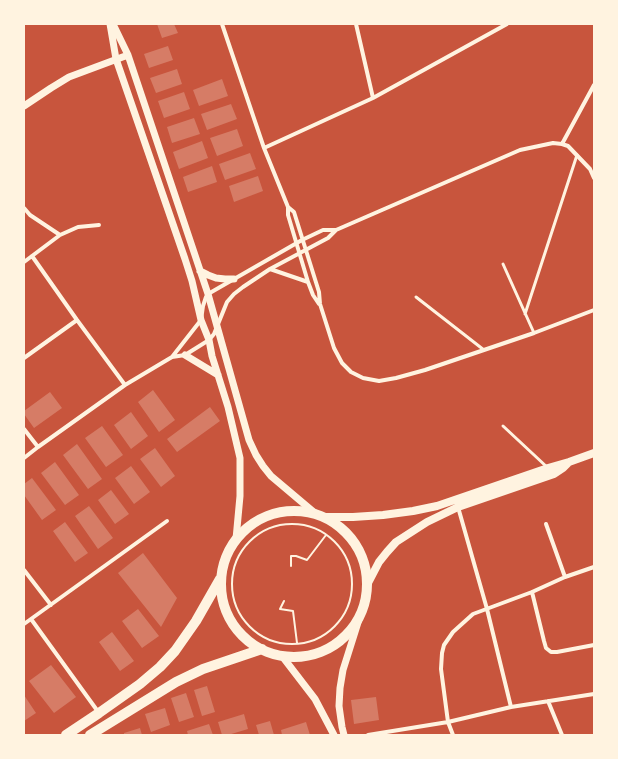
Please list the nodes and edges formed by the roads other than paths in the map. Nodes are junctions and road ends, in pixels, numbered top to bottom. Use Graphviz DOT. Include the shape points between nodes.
graph roads {
  1 [pos="111,24"];
  2 [pos="222,24"];
  3 [pos="356,24"];
  4 [pos="507,24"];
  5 [pos="128,55"];
  6 [pos="116,59"];
  7 [pos="594,85"];
  8 [pos="373,98"];
  9 [pos="24,106"];
  10 [pos="151,123"];
  11 [pos="140,128"];
  12 [pos="562,144"];
  13 [pos="264,148"];
  14 [pos="577,155"];
  15 [pos="592,168"];
  16 [pos="594,178"];
  17 [pos="288,207"];
  18 [pos="24,208"];
  19 [pos="180,211"];
  20 [pos="170,215"];
  21 [pos="99,225"];
  22 [pos="336,230"];
  23 [pos="60,235"];
  24 [pos="302,240"];
  25 [pos="296,243"];
  26 [pos="306,250"];
  27 [pos="299,254"];
  28 [pos="32,256"];
  29 [pos="24,262"];
  30 [pos="503,264"];
  31 [pos="270,269"];
  32 [pos="200,271"];
  33 [pos="234,279"];
  34 [pos="308,282"];
  35 [pos="208,294"];
  36 [pos="416,297"];
  37 [pos="320,304"];
  38 [pos="594,310"];
  39 [pos="525,314"];
  40 [pos="77,320"];
  41 [pos="201,320"];
  42 [pos="217,326"];
  43 [pos="534,334"];
  44 [pos="209,340"];
  45 [pos="484,350"];
  46 [pos="185,355"];
  47 [pos="172,357"];
  48 [pos="24,358"];
  49 [pos="218,375"];
  50 [pos="125,384"];
  51 [pos="503,426"];
  52 [pos="24,429"];
  53 [pos="38,447"];
  54 [pos="594,453"];
  55 [pos="24,458"];
  56 [pos="569,462"];
  57 [pos="548,468"];
  58 [pos="458,507"];
  59 [pos="320,516"];
  60 [pos="167,521"];
  61 [pos="546,524"];
  62 [pos="236,539"];
  63 [pos="594,567"];
  64 [pos="24,570"];
  65 [pos="221,577"];
  66 [pos="565,577"];
  67 [pos="367,585"];
  68 [pos="532,592"];
  69 [pos="51,605"];
  70 [pos="487,609"];
  71 [pos="361,613"];
  72 [pos="31,619"];
  73 [pos="24,624"];
  74 [pos="594,645"];
  75 [pos="262,650"];
  76 [pos="282,656"];
  77 [pos="594,694"];
  78 [pos="548,701"];
  79 [pos="511,707"];
  80 [pos="99,713"];
  81 [pos="448,722"];
  82 [pos="107,724"];
  83 [pos="66,735"];
  84 [pos="90,735"];
  85 [pos="102,735"];
  86 [pos="334,735"];
  87 [pos="344,735"];
  88 [pos="368,735"];
  89 [pos="453,735"];
  90 [pos="562,735"];
  1 -- 5 [label="street"];
  1 -- 6 [label="street"];
  2 -- 13 [label="street"];
  3 -- 8 [label="street"];
  4 -- 8 [label="street"];
  5 -- 6 [label="street"];
  5 -- 10 [label="street"];
  6 -- 9 [label="street" via="69,77"];
  6 -- 11 [label="street"];
  7 -- 12 [label="street"];
  8 -- 13 [label="street"];
  10 -- 11 [label="street"];
  10 -- 19 [label="street"];
  11 -- 20 [label="street"];
  12 -- 14 [label="street"];
  12 -- 22 [label="street" via="553,143 520,150"];
  13 -- 17 [label="street"];
  14 -- 15 [label="street"];
  14 -- 39 [label="lane"];
  15 -- 16 [label="street"];
  17 -- 24 [label="street" via="294,212"];
  17 -- 25 [label="street"];
  18 -- 23 [label="street"];
  19 -- 20 [label="street"];
  19 -- 32 [label="street"];
  20 -- 41 [label="street" via="192,281"];
  21 -- 23 [label="street" via="78,227"];
  22 -- 24 [label="street" via="323,230"];
  22 -- 26 [label="street" via="328,238"];
  23 -- 28 [label="street"];
  24 -- 25 [label="street"];
  24 -- 26 [label="street"];
  25 -- 27 [label="street"];
  25 -- 33 [label="street"];
  26 -- 27 [label="street"];
  26 -- 37 [label="street" via="319,292"];
  27 -- 31 [label="street"];
  27 -- 34 [label="street"];
  28 -- 29 [label="street"];
  28 -- 40 [label="street"];
  30 -- 39 [label="lane"];
  31 -- 34 [label="street"];
  31 -- 42 [label="street" via="234,294 227,302"];
  32 -- 33 [label="street" via="216,278"];
  32 -- 35 [label="street"];
  33 -- 35 [label="street"];
  34 -- 37 [label="street"];
  35 -- 41 [label="street"];
  35 -- 42 [label="street"];
  36 -- 45 [label="lane"];
  37 -- 45 [label="street" via="334,348 342,363 351,372 363,378 379,381 396,378"];
  38 -- 43 [label="street"];
  39 -- 43 [label="lane"];
  40 -- 48 [label="street"];
  40 -- 50 [label="street"];
  41 -- 44 [label="street"];
  41 -- 47 [label="street"];
  42 -- 44 [label="street"];
  42 -- 59 [label="street" via="249,440 256,455 271,476"];
  43 -- 45 [label="street"];
  44 -- 46 [label="street"];
  44 -- 49 [label="street"];
  46 -- 47 [label="street"];
  46 -- 49 [label="street"];
  47 -- 50 [label="street"];
  49 -- 62 [label="street" via="240,458"];
  50 -- 53 [label="street"];
  51 -- 57 [label="lane"];
  52 -- 53 [label="street"];
  53 -- 55 [label="street"];
  54 -- 56 [label="main road"];
  56 -- 57 [label="main road"];
  56 -- 58 [label="main road" via="554,474"];
  57 -- 59 [label="main road" via="437,506 353,517"];
  58 -- 67 [label="main road" via="427,522 396,542 379,562"];
  58 -- 70 [label="street"];
  59 -- 62 [label="main road" via="292,511 274,514 253,523"];
  59 -- 67 [label="main road" via="343,530 357,546 365,566"];
  60 -- 69 [label="street"];
  61 -- 66 [label="street"];
  62 -- 65 [label="main road" via="226,555"];
  63 -- 66 [label="street"];
  64 -- 69 [label="street"];
  65 -- 75 [label="main road" via="222,599 230,619 250,643"];
  65 -- 80 [label="main road" via="175,651 140,684"];
  66 -- 68 [label="street"];
  67 -- 71 [label="main road"];
  68 -- 70 [label="street"];
  68 -- 74 [label="street" via="546,648 551,652 557,652"];
  69 -- 72 [label="street"];
  70 -- 79 [label="street"];
  70 -- 81 [label="street" via="473,614 461,624 444,645 441,669"];
  71 -- 76 [label="main road" via="345,636 326,650 303,656"];
  71 -- 87 [label="street" via="340,688"];
  72 -- 73 [label="street"];
  72 -- 80 [label="street"];
  75 -- 76 [label="main road"];
  75 -- 82 [label="main road" via="203,669 176,682"];
  76 -- 86 [label="street" via="315,699"];
  77 -- 78 [label="street"];
  78 -- 79 [label="street"];
  78 -- 90 [label="street"];
  79 -- 81 [label="street"];
  80 -- 83 [label="main road"];
  81 -- 88 [label="street"];
  81 -- 89 [label="street"];
  82 -- 84 [label="main road"];
  82 -- 85 [label="street"];
}
